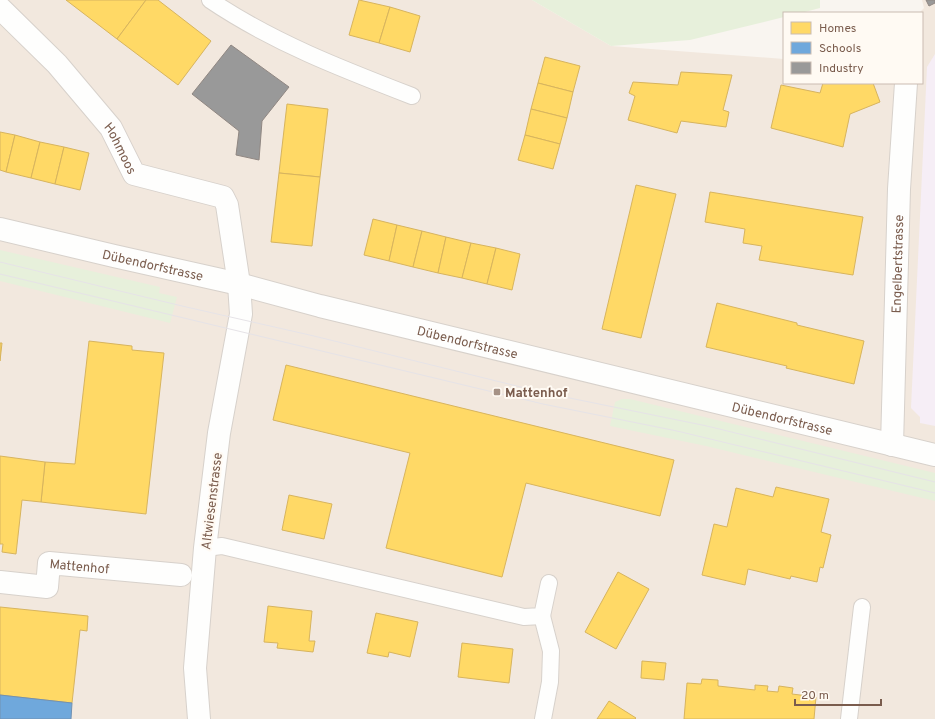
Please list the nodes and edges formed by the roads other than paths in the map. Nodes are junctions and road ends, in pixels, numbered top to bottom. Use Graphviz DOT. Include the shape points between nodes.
graph roads {
  1 [pos="210,0"];
  2 [pos="0,8"];
  3 [pos="906,84"];
  4 [pos="412,96"];
  5 [pos="0,229"];
  6 [pos="240,284"];
  7 [pos="892,445"];
  8 [pos="935,455"];
  9 [pos="205,548"];
  10 [pos="181,575"];
  11 [pos="0,582"];
  12 [pos="549,583"];
  13 [pos="862,607"];
  14 [pos="542,616"];
  15 [pos="199,719"];
  16 [pos="543,719"];
  17 [pos="849,719"];
  1 -- 4 [label="lane" via="227,12 335,67"];
  2 -- 6 [label="street, Hohmoos" via="57,64 112,128 134,174 223,196 227,205"];
  3 -- 7 [label="street, Engelbertstrasse" via="899,189"];
  5 -- 6 [label="street, Dübendorfstrasse"];
  6 -- 7 [label="street, Dübendorfstrasse" via="320,306"];
  6 -- 9 [label="street, Altwiesenstrasse" via="240,320 219,433"];
  7 -- 8 [label="street, Dübendorfstrasse"];
  9 -- 14 [label="lane" via="222,546 524,617"];
  9 -- 15 [label="street, Altwiesenstrasse" via="195,668"];
  10 -- 11 [label="street, Mattenhof" via="49,564 47,587"];
  12 -- 14 [label="lane"];
  13 -- 17 [label="lane"];
  14 -- 16 [label="lane" via="551,651 550,682"];
}
